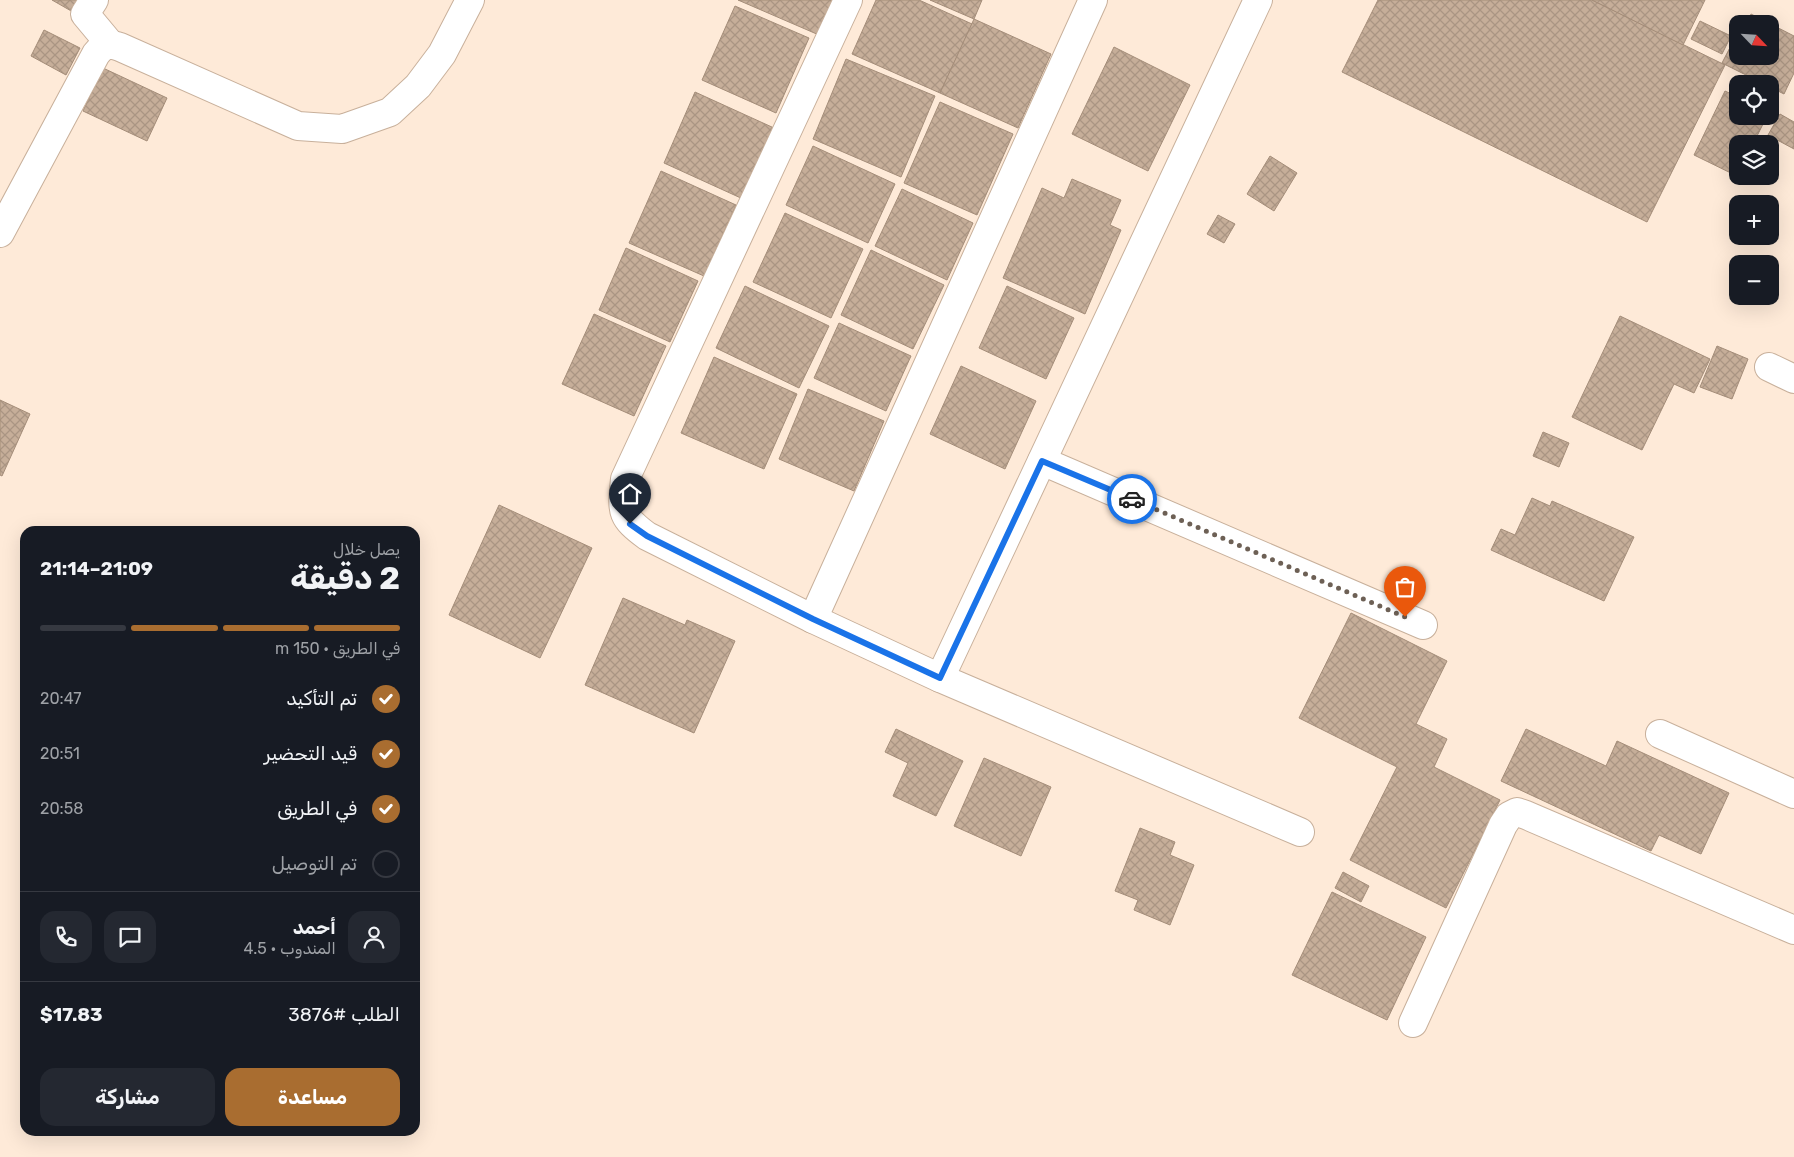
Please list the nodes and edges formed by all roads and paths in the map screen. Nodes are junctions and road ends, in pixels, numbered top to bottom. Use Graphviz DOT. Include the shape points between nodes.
graph roads {
  1 [pos="94,0"];
  2 [pos="470,0"];
  3 [pos="848,0"];
  4 [pos="1094,0"];
  5 [pos="1258,0"];
  6 [pos="110,44"];
  7 [pos="0,233"];
  8 [pos="1769,367"];
  9 [pos="1794,379"];
  10 [pos="1042,461"];
  11 [pos="813,619"];
  12 [pos="1423,625"];
  13 [pos="940,678"];
  14 [pos="1660,734"];
  15 [pos="1794,794"];
  16 [pos="1300,832"];
  17 [pos="1794,930"];
  18 [pos="1413,1023"];
  1 -- 6 [label="street" via="84,14"];
  2 -- 6 [label="street" via="442,54 418,86 390,112 342,128 298,126"];
  3 -- 11 [label="street" via="625,479 622,509 630,524 647,536"];
  4 -- 11 [label="street"];
  5 -- 10 [label="street"];
  6 -- 7 [label="street" via="102,46 96,54"];
  8 -- 9 [label="street"];
  10 -- 12 [label="street"];
  10 -- 13 [label="street"];
  11 -- 13 [label="street"];
  13 -- 16 [label="street"];
  14 -- 15 [label="street"];
  17 -- 18 [label="street" via="1517,812 1509,816 1503,825"];
}
